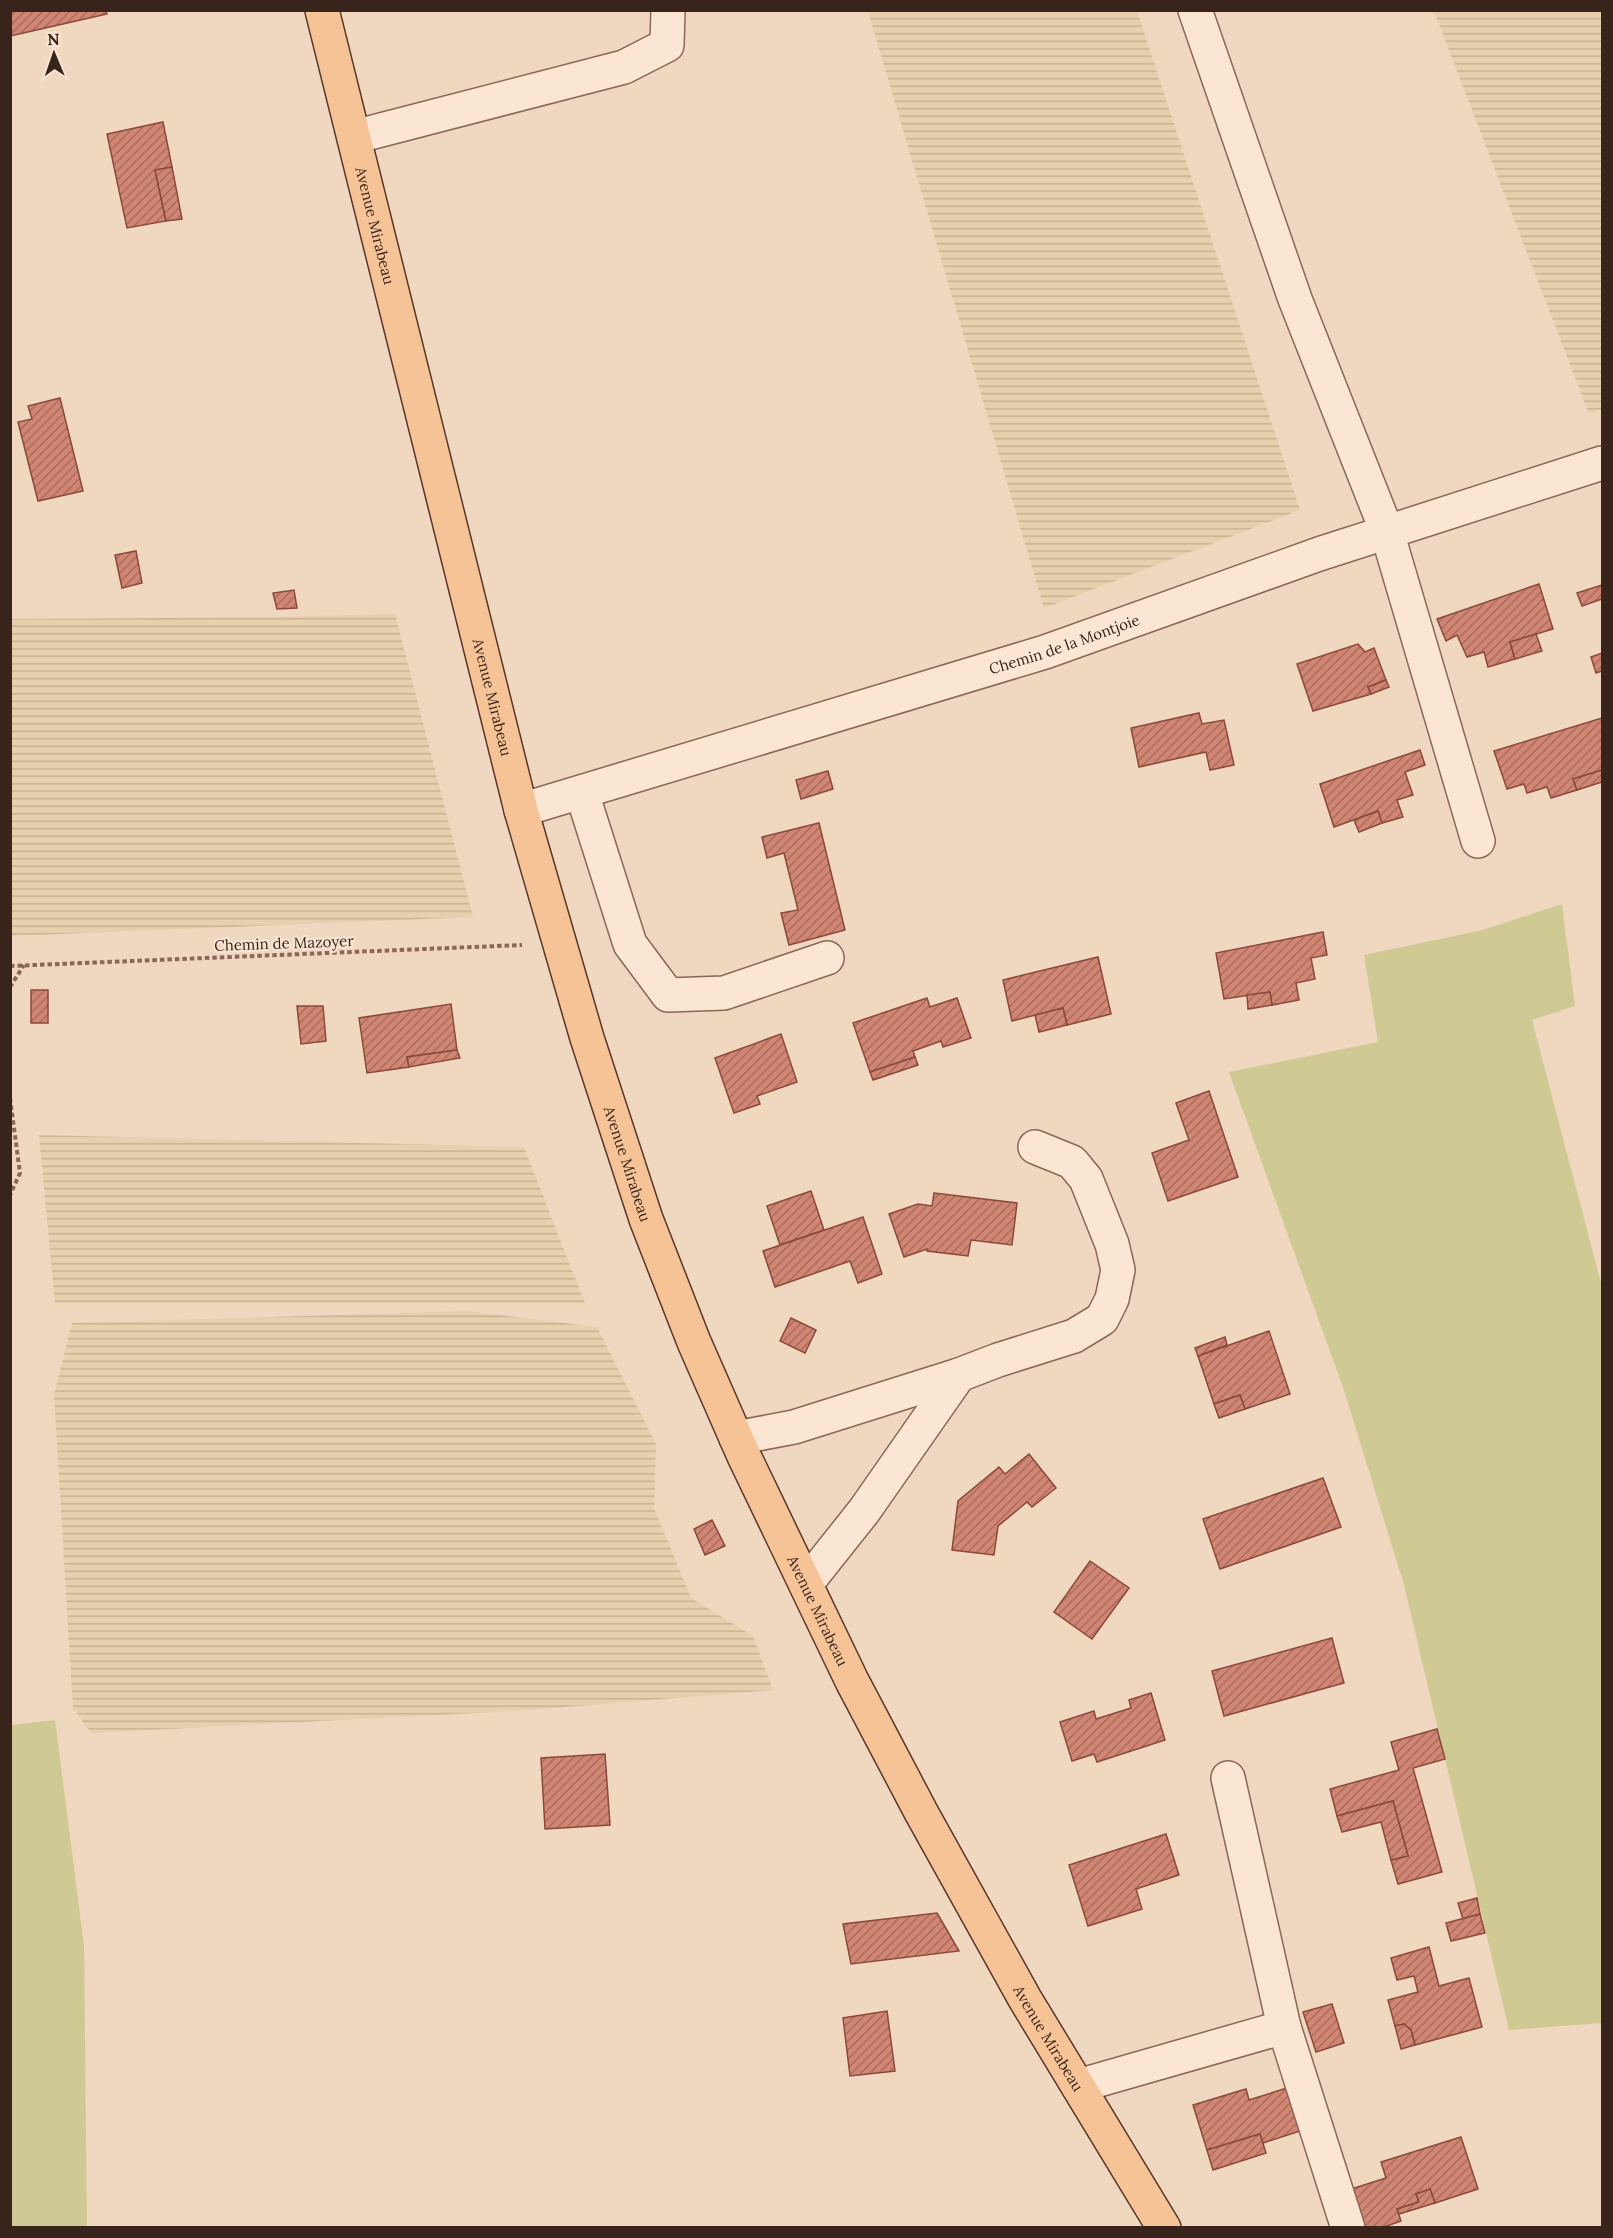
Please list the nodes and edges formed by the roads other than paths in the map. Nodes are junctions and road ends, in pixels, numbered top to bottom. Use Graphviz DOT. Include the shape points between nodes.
graph roads {
  1 [pos="322,10"];
  2 [pos="668,10"];
  3 [pos="1195,10"];
  4 [pos="354,137"];
  5 [pos="1602,463"];
  6 [pos="1387,532"];
  7 [pos="582,793"];
  8 [pos="521,810"];
  9 [pos="1478,840"];
  10 [pos="827,958"];
  11 [pos="1035,1147"];
  12 [pos="959,1375"];
  13 [pos="736,1438"];
  14 [pos="806,1584"];
  15 [pos="1228,1778"];
  16 [pos="1284,2027"];
  17 [pos="1078,2086"];
  18 [pos="1154,2219"];
  19 [pos="1348,2228"];
  1 -- 4 [label="main road, Avenue Mirabeau"];
  2 -- 4 [label="street" via="667,45 624,67"];
  3 -- 6 [label="street" via="1295,299"];
  4 -- 8 [label="main road, Avenue Mirabeau"];
  5 -- 6 [label="street, Chemin de la Montjoie"];
  6 -- 7 [label="street, Chemin de la Montjoie" via="1045,652"];
  6 -- 9 [label="street"];
  7 -- 8 [label="street, Chemin de la Montjoie"];
  7 -- 10 [label="street" via="630,945 668,996 724,993"];
  8 -- 13 [label="main road, Avenue Mirabeau" via="558,945 646,1219"];
  11 -- 12 [label="street" via="1072,1162 1086,1179 1118,1270 1112,1299 1102,1319 1074,1336"];
  12 -- 13 [label="street" via="794,1427"];
  12 -- 14 [label="street" via="864,1511"];
  13 -- 14 [label="main road, Avenue Mirabeau"];
  14 -- 17 [label="main road, Avenue Mirabeau" via="921,1812"];
  15 -- 16 [label="street"];
  16 -- 17 [label="street"];
  16 -- 19 [label="street"];
  17 -- 18 [label="main road, Avenue Mirabeau"];
}
